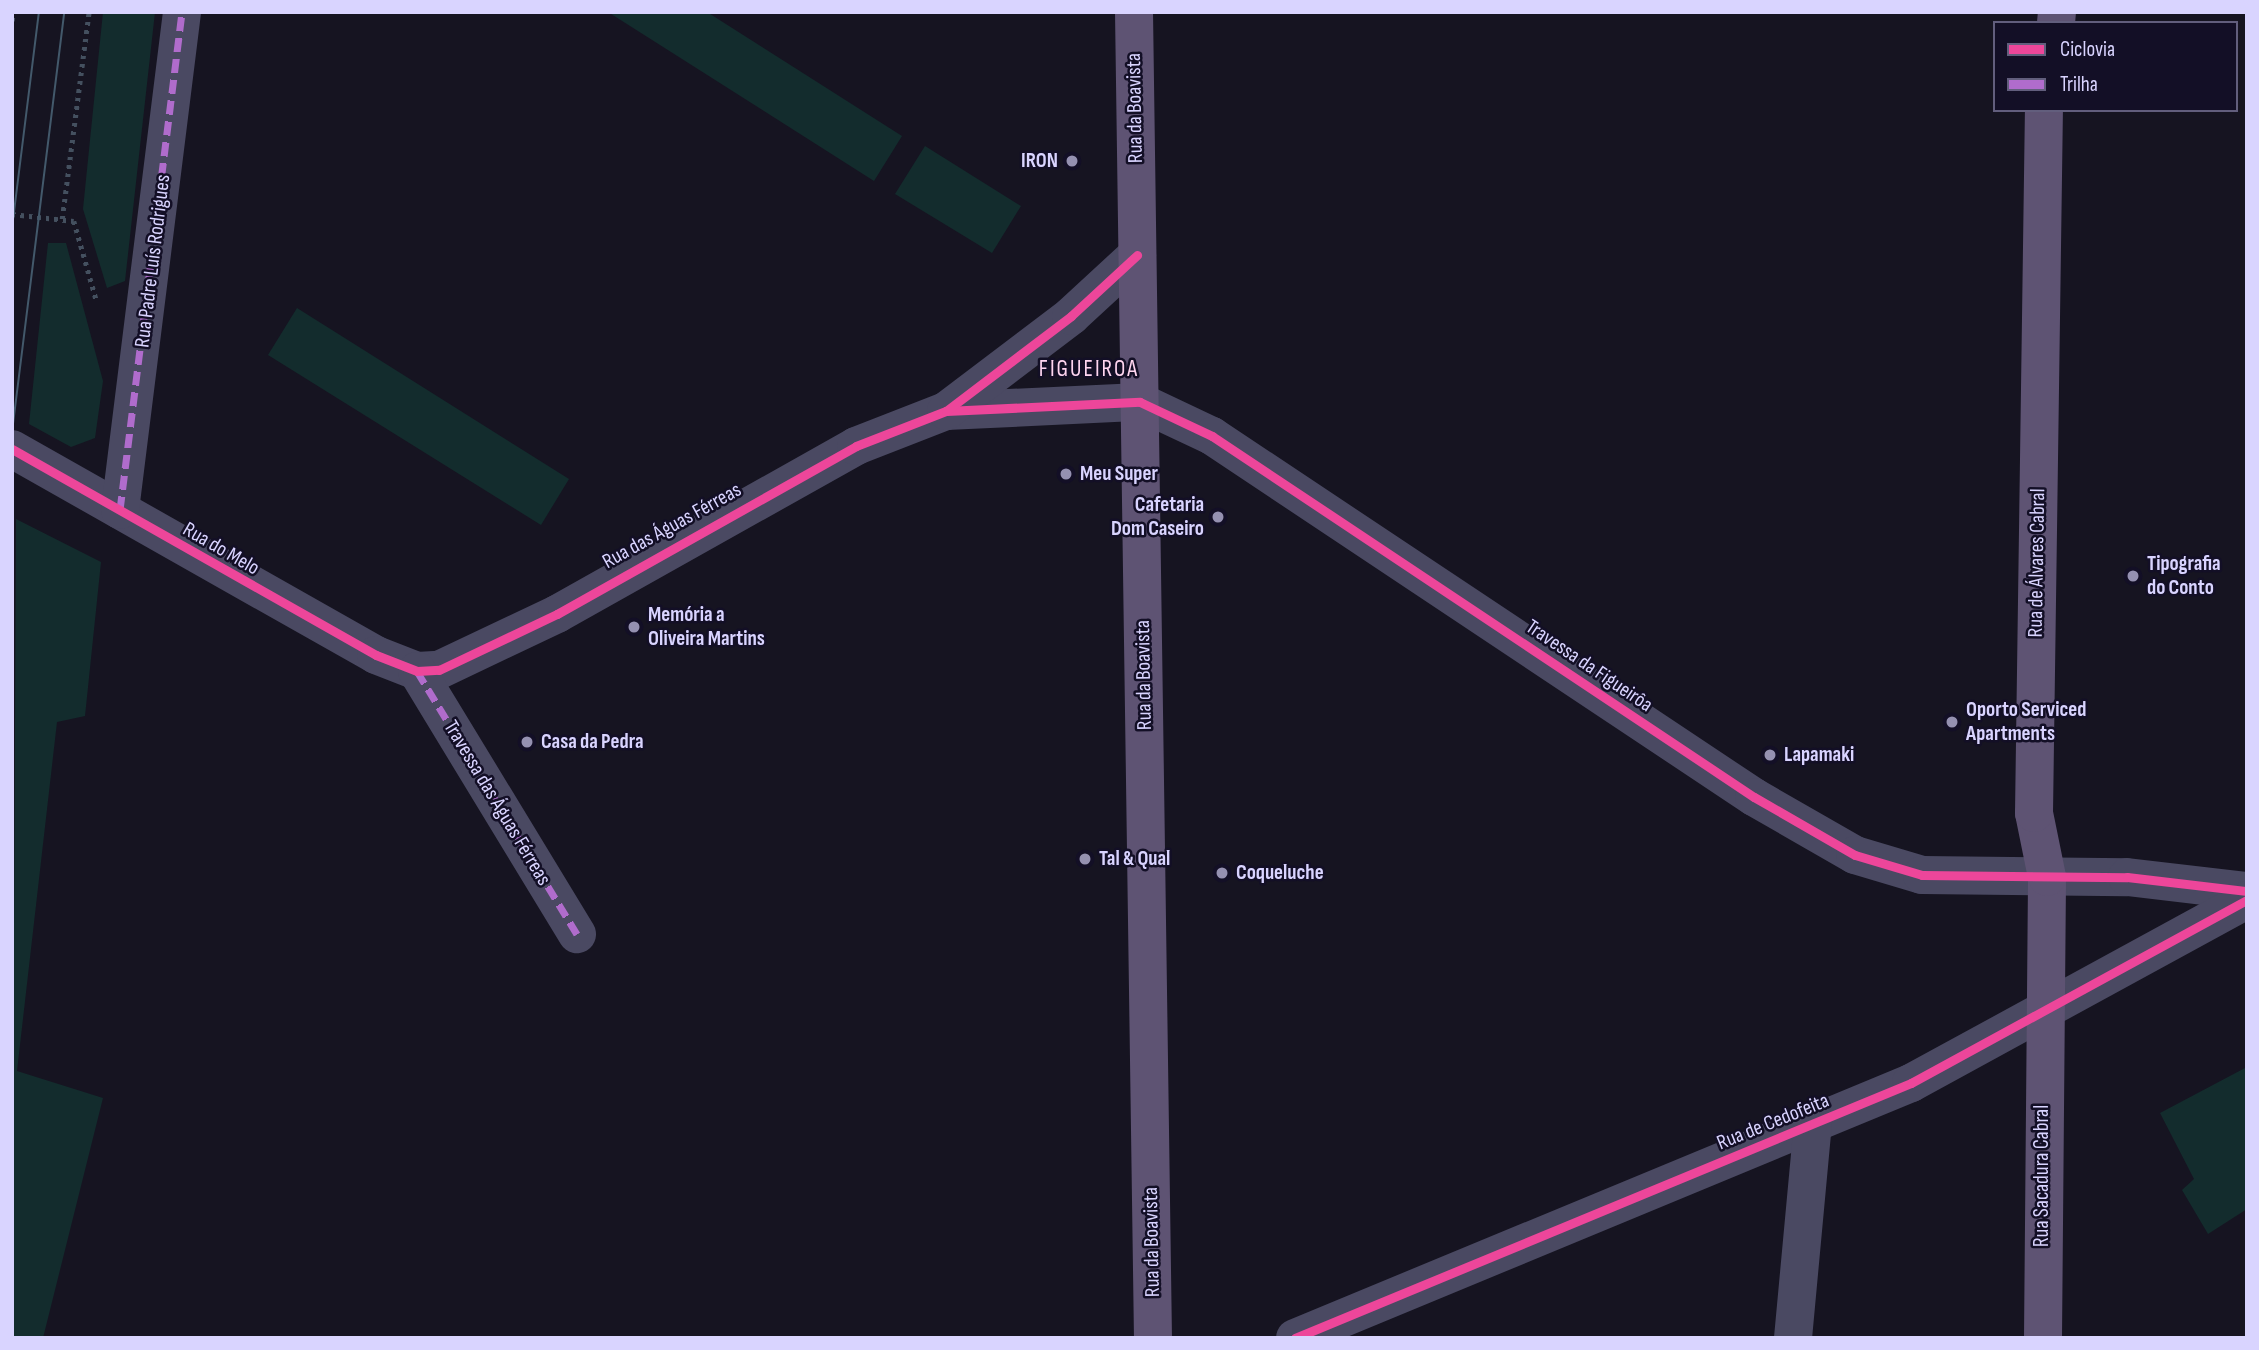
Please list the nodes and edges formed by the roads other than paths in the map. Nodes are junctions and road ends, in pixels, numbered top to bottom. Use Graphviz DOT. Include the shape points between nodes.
graph roads {
  1 [pos="181,12"];
  2 [pos="1134,12"];
  3 [pos="2044,112"];
  4 [pos="1137,255"];
  5 [pos="1140,402"];
  6 [pos="946,411"];
  7 [pos="12,449"];
  8 [pos="120,510"];
  9 [pos="416,671"];
  10 [pos="2046,877"];
  11 [pos="2247,891"];
  12 [pos="2247,900"];
  13 [pos="577,934"];
  14 [pos="2043,1015"];
  15 [pos="1813,1124"];
  16 [pos="1153,1338"];
  17 [pos="1295,1338"];
  18 [pos="1793,1338"];
  19 [pos="2043,1338"];
  1 -- 8 [label="street, Rua Padre Luís Rodrigues"];
  2 -- 4 [label="main road, Rua da Boavista"];
  3 -- 10 [label="main road, Rua de Álvares Cabral" via="2034,813"];
  4 -- 5 [label="main road, Rua da Boavista"];
  4 -- 6 [label="street, Rua das Águas Férreas" via="1071,316"];
  5 -- 6 [label="street, Rua das Águas Férreas"];
  5 -- 10 [label="street, Travessa da Figueirôa" via="1212,436 1829,842 1922,875"];
  5 -- 16 [label="main road, Rua da Boavista"];
  6 -- 9 [label="street, Rua das Águas Férreas" via="856,446 468,660"];
  7 -- 8 [label="street, Rua do Melo"];
  8 -- 9 [label="street, Rua do Melo" via="340,636"];
  9 -- 13 [label="street, Travessa das Águas Férreas"];
  10 -- 11 [label="street" via="2127,877"];
  10 -- 14 [label="main road, Rua de Álvares Cabral"];
  12 -- 14 [label="street, Rua de Cedofeita"];
  14 -- 15 [label="street, Rua de Cedofeita" via="1911,1083"];
  14 -- 19 [label="main road, Rua Sacadura Cabral"];
  15 -- 17 [label="street, Rua de Cedofeita"];
  15 -- 18 [label="street"];
}
